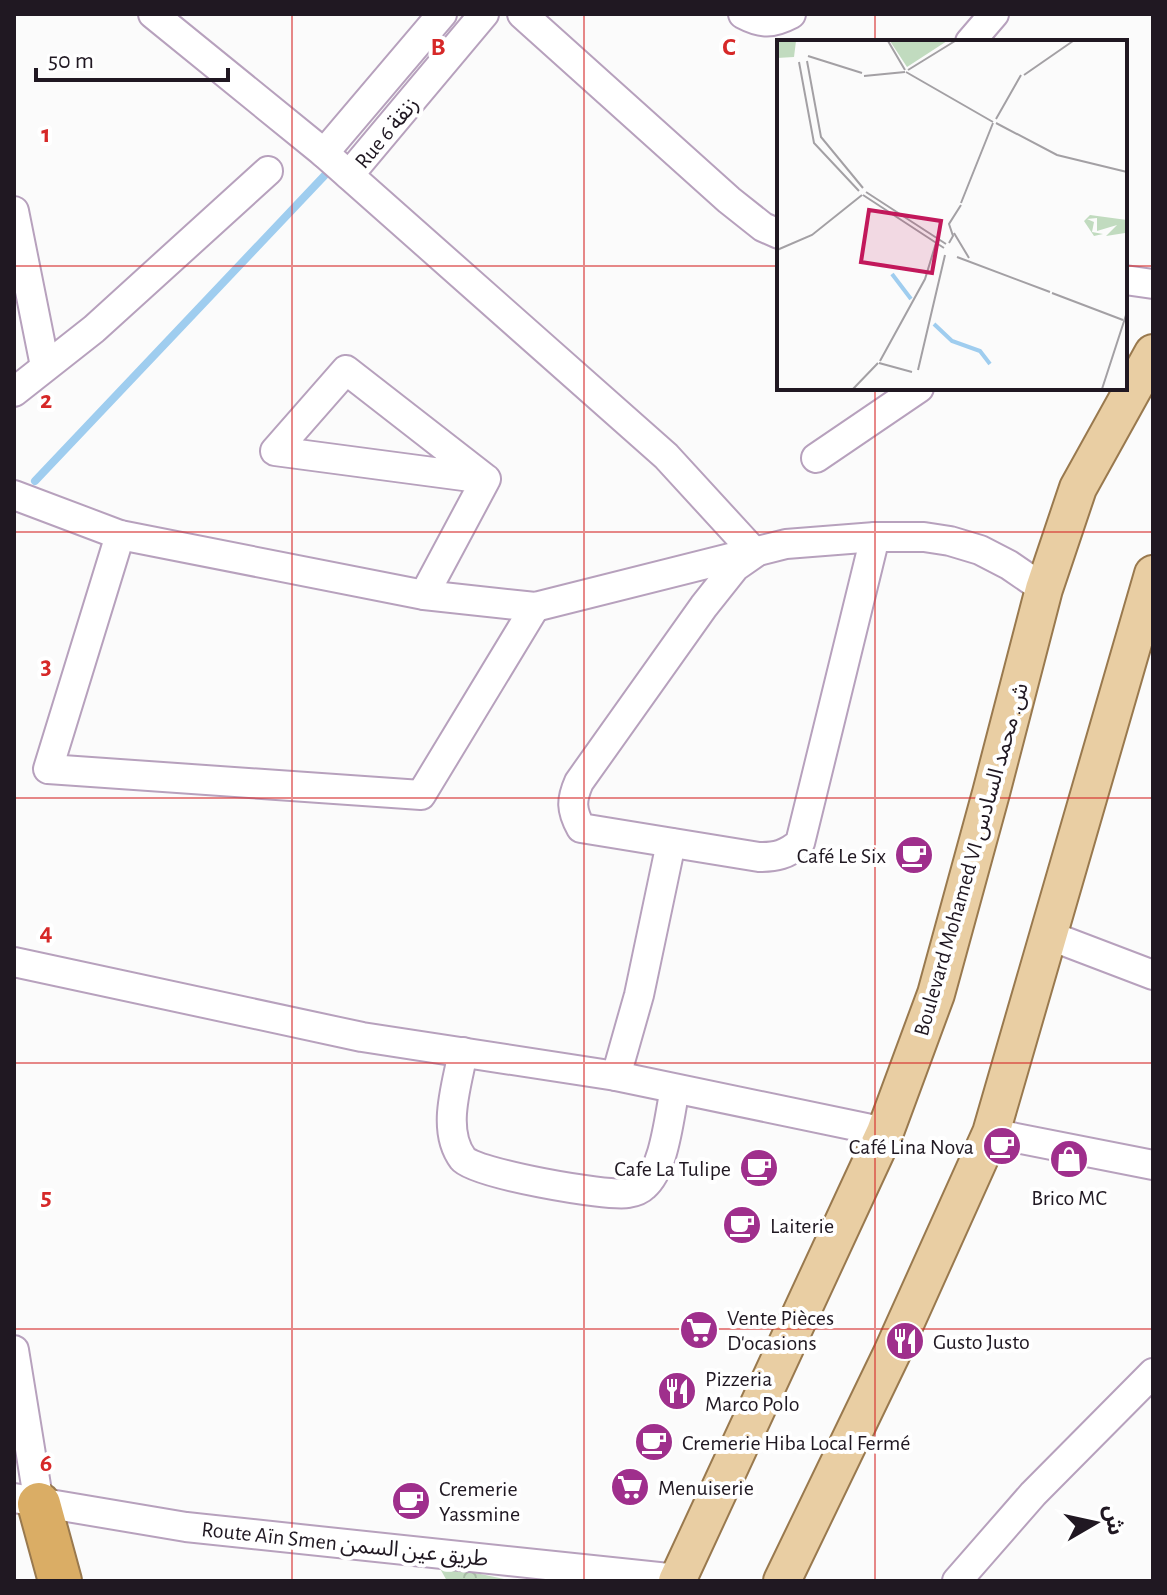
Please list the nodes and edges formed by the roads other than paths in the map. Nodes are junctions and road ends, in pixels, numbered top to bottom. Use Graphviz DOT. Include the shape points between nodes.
graph roads {
  1 [pos="153,14"];
  2 [pos="442,14"];
  3 [pos="484,14"];
  4 [pos="522,14"];
  5 [pos="743,14"];
  6 [pos="791,14"];
  7 [pos="994,14"];
  8 [pos="972,40"];
  9 [pos="324,153"];
  10 [pos="268,171"];
  11 [pos="349,175"];
  12 [pos="14,211"];
  13 [pos="777,233"];
  14 [pos="1127,280"];
  15 [pos="1153,284"];
  16 [pos="1153,353"];
  17 [pos="45,366"];
  18 [pos="916,390"];
  19 [pos="14,392"];
  20 [pos="816,458"];
  21 [pos="486,479"];
  22 [pos="14,495"];
  23 [pos="120,535"];
  24 [pos="875,537"];
  25 [pos="755,553"];
  26 [pos="1153,574"];
  27 [pos="1044,589"];
  28 [pos="424,595"];
  29 [pos="535,607"];
  30 [pos="671,843"];
  31 [pos="1048,935"];
  32 [pos="14,962"];
  33 [pos="1153,975"];
  34 [pos="463,1052"];
  35 [pos="616,1076"];
  36 [pos="675,1089"];
  37 [pos="885,1132"];
  38 [pos="991,1133"];
  39 [pos="1153,1165"];
  40 [pos="14,1350"];
  41 [pos="1153,1373"];
  42 [pos="27,1501"];
  43 [pos="791,1578"];
  44 [pos="678,1580"];
  45 [pos="50,1581"];
  46 [pos="60,1581"];
  47 [pos="957,1581"];
  1 -- 9 [label="street"];
  2 -- 9 [label="street, Rue 6 زنقة"];
  3 -- 11 [label="street, Rue 6 زنقة"];
  4 -- 13 [label="street" via="729,200"];
  5 -- 6 [label="street" via="762,23"];
  7 -- 8 [label="street"];
  9 -- 11 [label="street"];
  10 -- 17 [label="street" via="94,329"];
  11 -- 25 [label="street" via="666,456"];
  12 -- 17 [label="street"];
  14 -- 15 [label="street"];
  16 -- 27 [label="main road, Boulevard Mohamed VI ش. محمد السادس" via="1078,488"];
  17 -- 19 [label="street"];
  18 -- 20 [label="street"];
  21 -- 21 [label="street" via="346,370 275,451 350,461"];
  21 -- 28 [label="street"];
  22 -- 23 [label="street"];
  23 -- 28 [label="street"];
  23 -- 29 [label="street" via="48,769 421,795"];
  24 -- 25 [label="street" via="786,544"];
  24 -- 27 [label="street" via="924,537 980,550"];
  24 -- 30 [label="street" via="800,843 788,853 759,857"];
  25 -- 29 [label="street"];
  25 -- 30 [label="street" via="735,567 704,606 572,798 581,828"];
  26 -- 31 [label="main road"];
  27 -- 37 [label="main road, Boulevard Mohamed VI ش. محمد السادس" via="936,994"];
  28 -- 29 [label="street"];
  30 -- 35 [label="street"];
  31 -- 33 [label="street"];
  31 -- 38 [label="main road"];
  32 -- 34 [label="street" via="362,1037"];
  34 -- 35 [label="street"];
  34 -- 36 [label="street" via="451,1125 465,1162 490,1172 589,1190 626,1194 651,1180"];
  35 -- 36 [label="street"];
  36 -- 37 [label="street"];
  37 -- 44 [label="main road, Boulevard Mohamed VI ش. محمد السادس"];
  38 -- 39 [label="street"];
  38 -- 43 [label="main road"];
  40 -- 42 [label="street"];
  41 -- 47 [label="street" via="1033,1494"];
  42 -- 44 [label="street, Route Aïn Smen طريق عين السمن" via="186,1527"];
  42 -- 45 [label="highway"];
  42 -- 46 [label="highway"];
}
